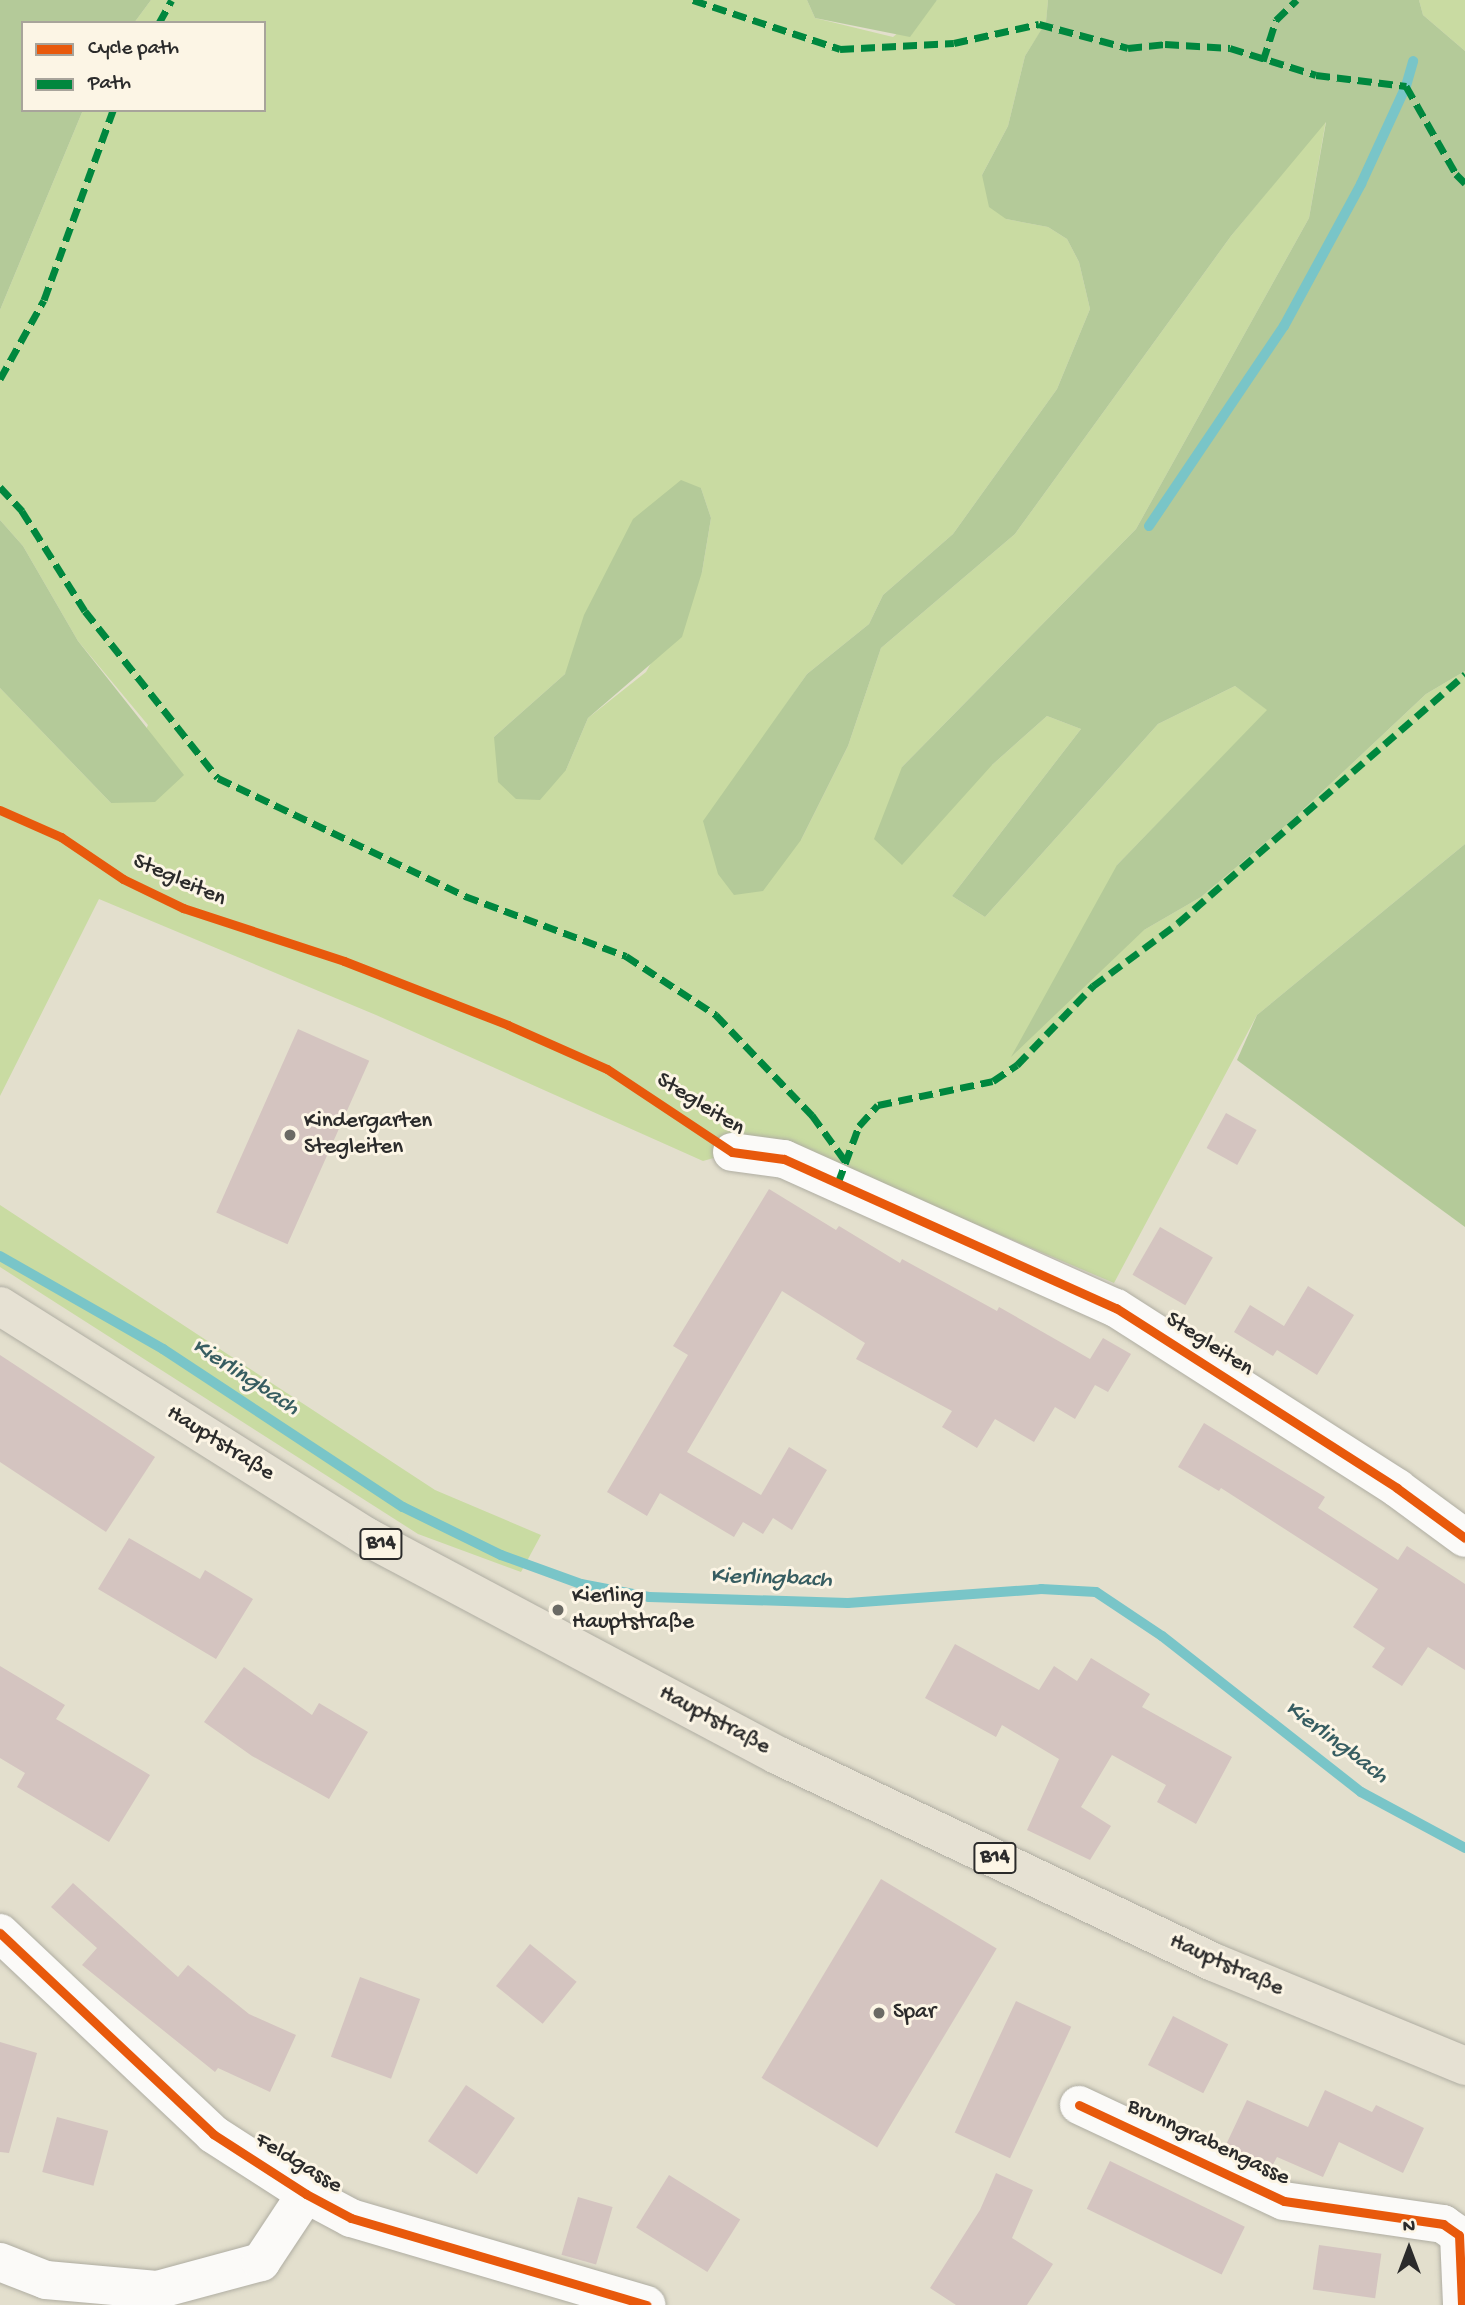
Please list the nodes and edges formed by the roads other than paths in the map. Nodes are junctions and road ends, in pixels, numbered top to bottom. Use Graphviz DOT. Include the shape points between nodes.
graph roads {
  1 [pos="732,1152"];
  2 [pos="0,1306"];
  3 [pos="1465,1538"];
  4 [pos="0,1933"];
  5 [pos="1465,2066"];
  6 [pos="1079,2105"];
  7 [pos="306,2194"];
  8 [pos="0,2262"];
  9 [pos="646,2305"];
  10 [pos="1462,2305"];
  1 -- 3 [label="street, Stegleiten" via="783,1159 1116,1308 1397,1488"];
  2 -- 5 [label="main road, Hauptstraße / B14" via="367,1537 777,1755 1213,1962"];
  4 -- 7 [label="street, Feldgasse" via="213,2134"];
  6 -- 10 [label="street, Brunngrabengasse" via="1284,2201 1443,2224 1459,2235"];
  7 -- 8 [label="street" via="261,2262 157,2290 46,2280"];
  7 -- 9 [label="street, Feldgasse" via="351,2218"];
}
